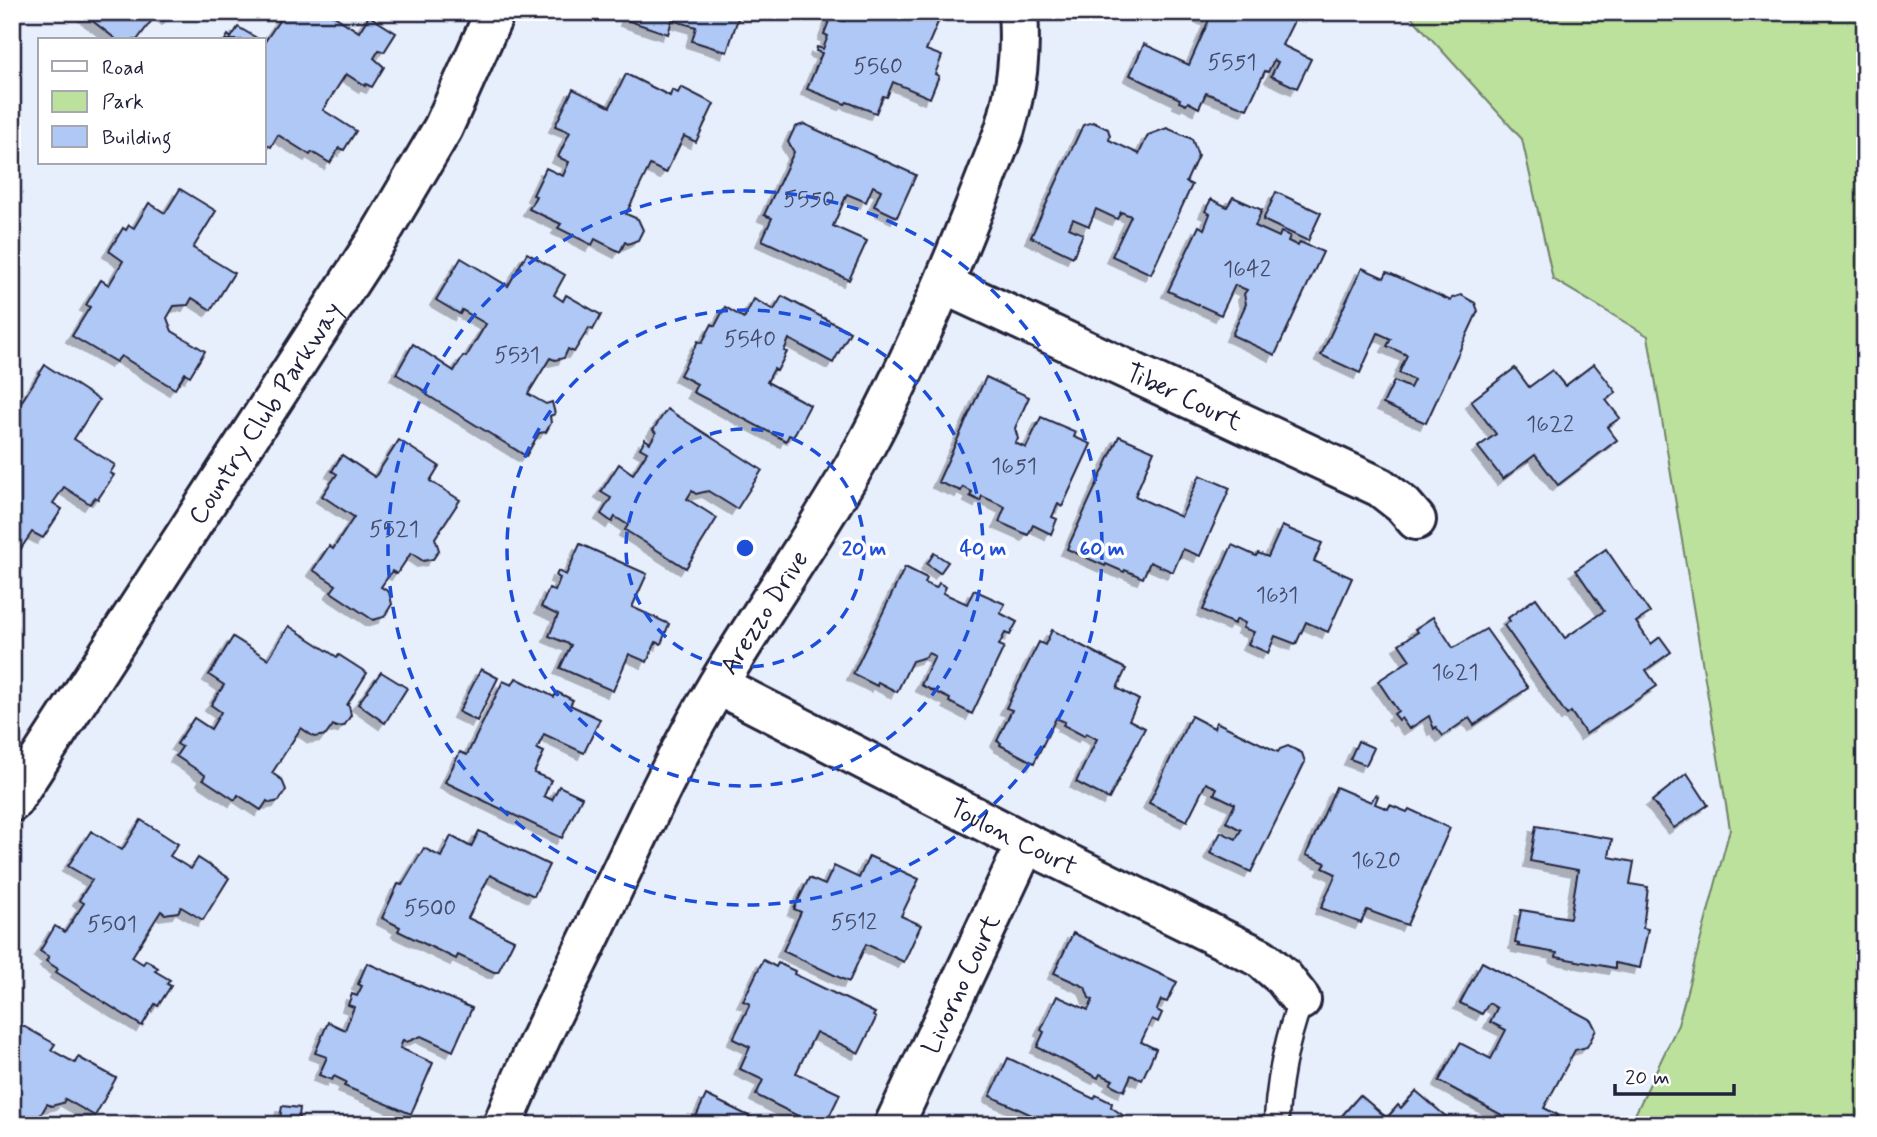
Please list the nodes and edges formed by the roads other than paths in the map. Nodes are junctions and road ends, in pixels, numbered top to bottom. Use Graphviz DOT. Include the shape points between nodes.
graph roads {
  1 [pos="495,12"];
  2 [pos="1018,12"];
  3 [pos="945,285"];
  4 [pos="1416,520"];
  5 [pos="718,685"];
  6 [pos="12,802"];
  7 [pos="1026,843"];
  8 [pos="1301,1000"];
  9 [pos="503,1125"];
  10 [pos="894,1125"];
  11 [pos="1276,1125"];
  1 -- 6 [label="street, Country Club Parkway" via="443,128 385,226"];
  2 -- 3 [label="street, Arezzo Drive" via="1018,78 1006,129"];
  3 -- 4 [label="street, Tiber Court" via="1380,487"];
  3 -- 5 [label="street, Arezzo Drive" via="866,444"];
  5 -- 7 [label="street, Toulon Court"];
  5 -- 9 [label="street, Arezzo Drive" via="637,839"];
  7 -- 8 [label="street, Toulon Court" via="1261,958 1283,976"];
  7 -- 10 [label="street, Livorno Court"];
  8 -- 11 [label="lane" via="1277,1088"];
}
